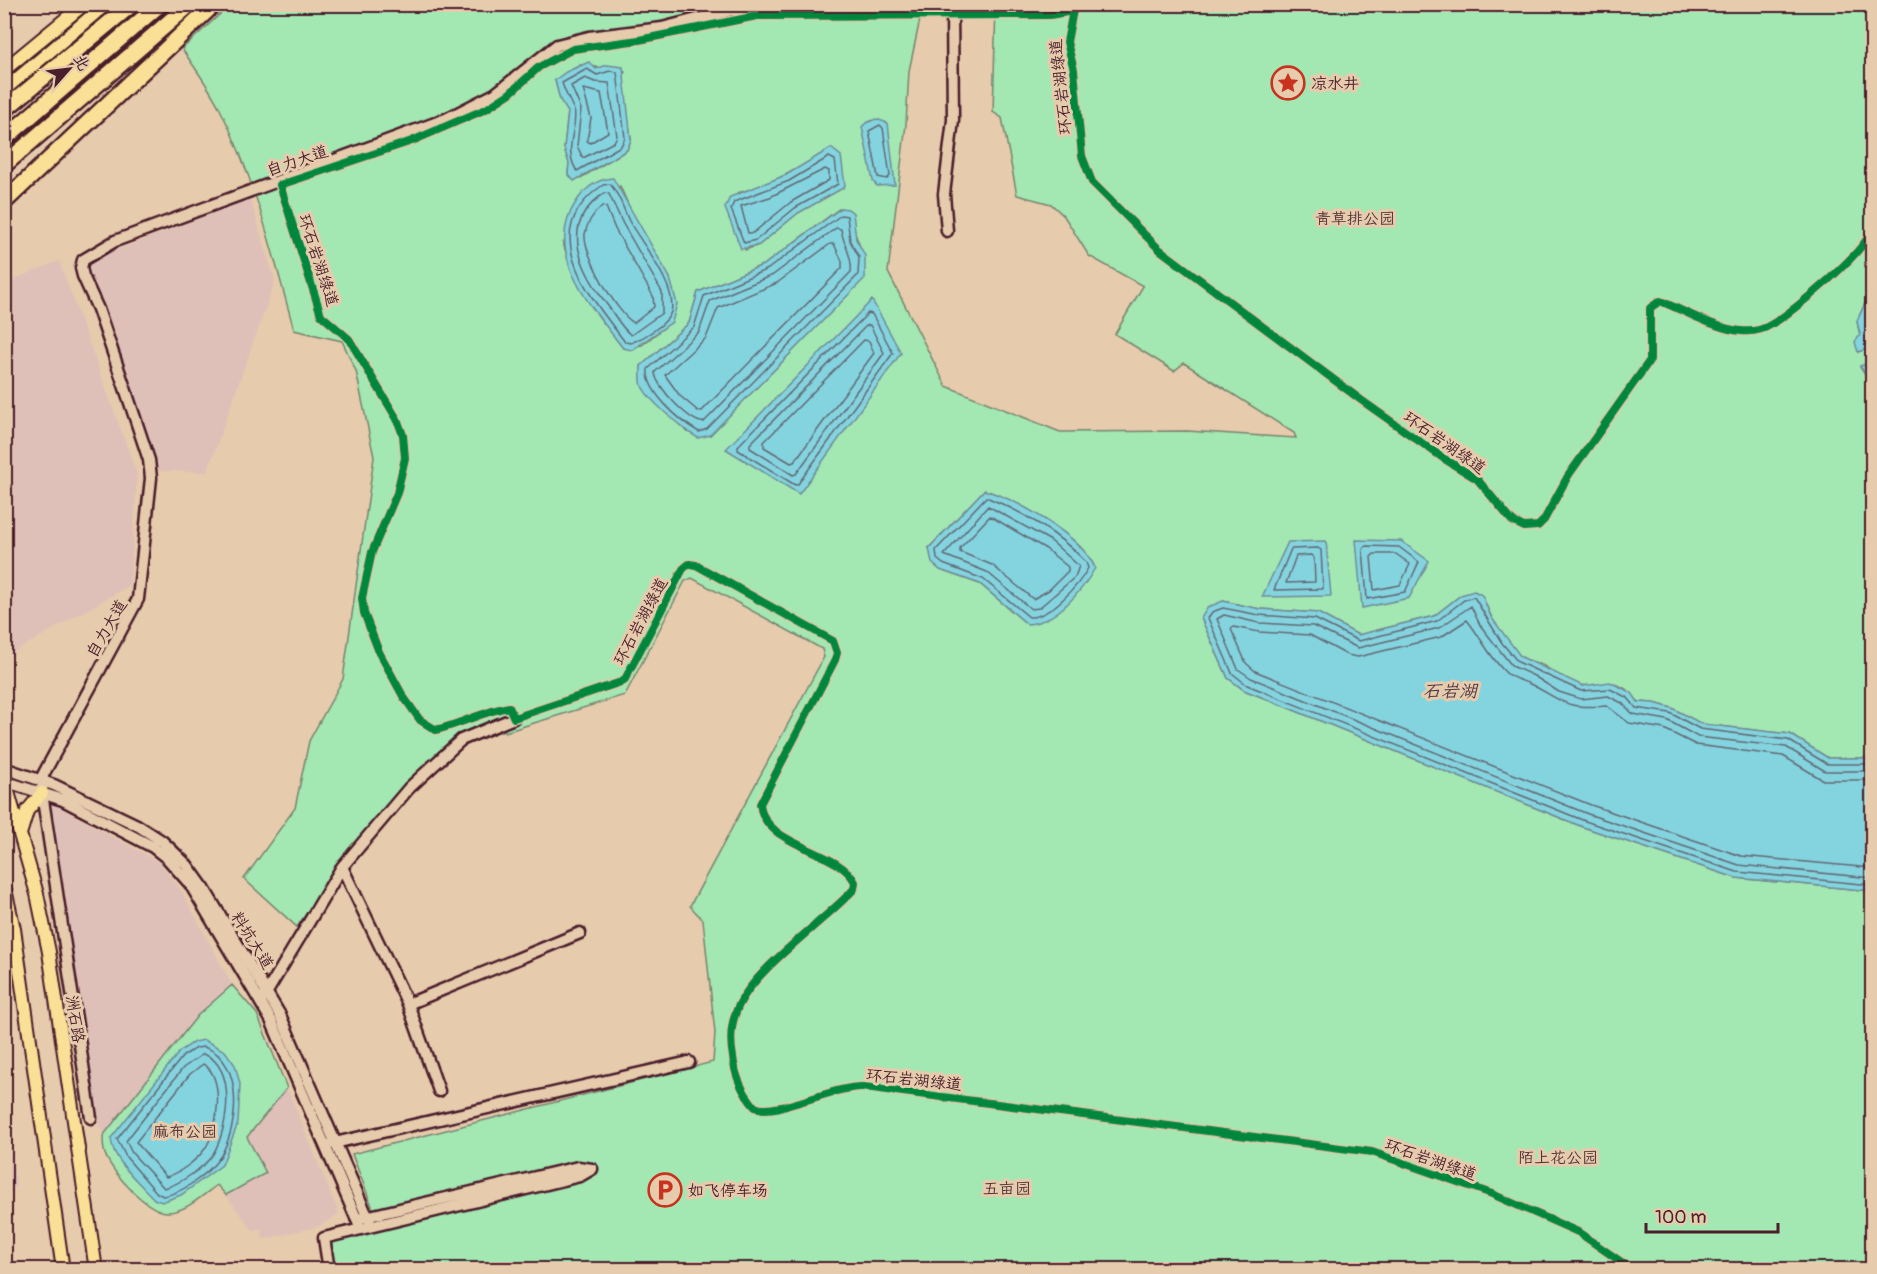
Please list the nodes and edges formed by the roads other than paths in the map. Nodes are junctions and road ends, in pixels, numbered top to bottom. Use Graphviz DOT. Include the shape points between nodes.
graph roads {
  1 [pos="84,4"];
  2 [pos="106,4"];
  3 [pos="132,4"];
  4 [pos="160,4"];
  5 [pos="190,4"];
  6 [pos="214,4"];
  7 [pos="1072,7"];
  8 [pos="952,8"];
  9 [pos="4,70"];
  10 [pos="4,90"];
  11 [pos="4,110"];
  12 [pos="4,139"];
  13 [pos="4,165"];
  14 [pos="4,202"];
  15 [pos="947,231"];
  16 [pos="514,718"];
  17 [pos="4,768"];
  18 [pos="5,780"];
  19 [pos="43,787"];
  20 [pos="21,835"];
  21 [pos="342,867"];
  22 [pos="4,885"];
  23 [pos="580,933"];
  24 [pos="264,997"];
  25 [pos="408,1004"];
  26 [pos="690,1062"];
  27 [pos="440,1091"];
  28 [pos="91,1118"];
  29 [pos="330,1145"];
  30 [pos="364,1222"];
  31 [pos="63,1269"];
  32 [pos="96,1269"];
  33 [pos="329,1269"];
  1 -- 9 [label="main road"];
  2 -- 10 [label="main road"];
  3 -- 11 [label="highway"];
  4 -- 12 [label="highway"];
  5 -- 13 [label="highway"];
  6 -- 14 [label="highway"];
  7 -- 8 [label="street, 自力大道"];
  8 -- 15 [label="street" via="953,120 944,194"];
  8 -- 19 [label="street, 自力大道" via="732,10 662,28 565,42 546,52 495,94 446,119 115,241 87,255 81,264 83,276 127,394 149,460 151,478 138,599 48,761"];
  16 -- 21 [label="street" via="471,735 440,757"];
  17 -- 19 [label="street, 料坑大道"];
  18 -- 19 [label="street, 料坑大道"];
  18 -- 20 [label="main road, 洲石路"];
  19 -- 20 [label="main road" via="27,811"];
  19 -- 24 [label="street, 料坑大道" via="167,858 199,897"];
  19 -- 28 [label="street"];
  20 -- 32 [label="main road, 洲石路" via="49,952"];
  21 -- 24 [label="street"];
  21 -- 25 [label="street"];
  22 -- 31 [label="main road" via="14,929"];
  23 -- 25 [label="street"];
  24 -- 29 [label="street, 料坑大道"];
  25 -- 27 [label="street"];
  26 -- 29 [label="street"];
  29 -- 30 [label="street, 料坑大道"];
  30 -- 30 [label="street" via="580,1176 592,1169 578,1167"];
  30 -- 33 [label="street" via="324,1238"];
}
